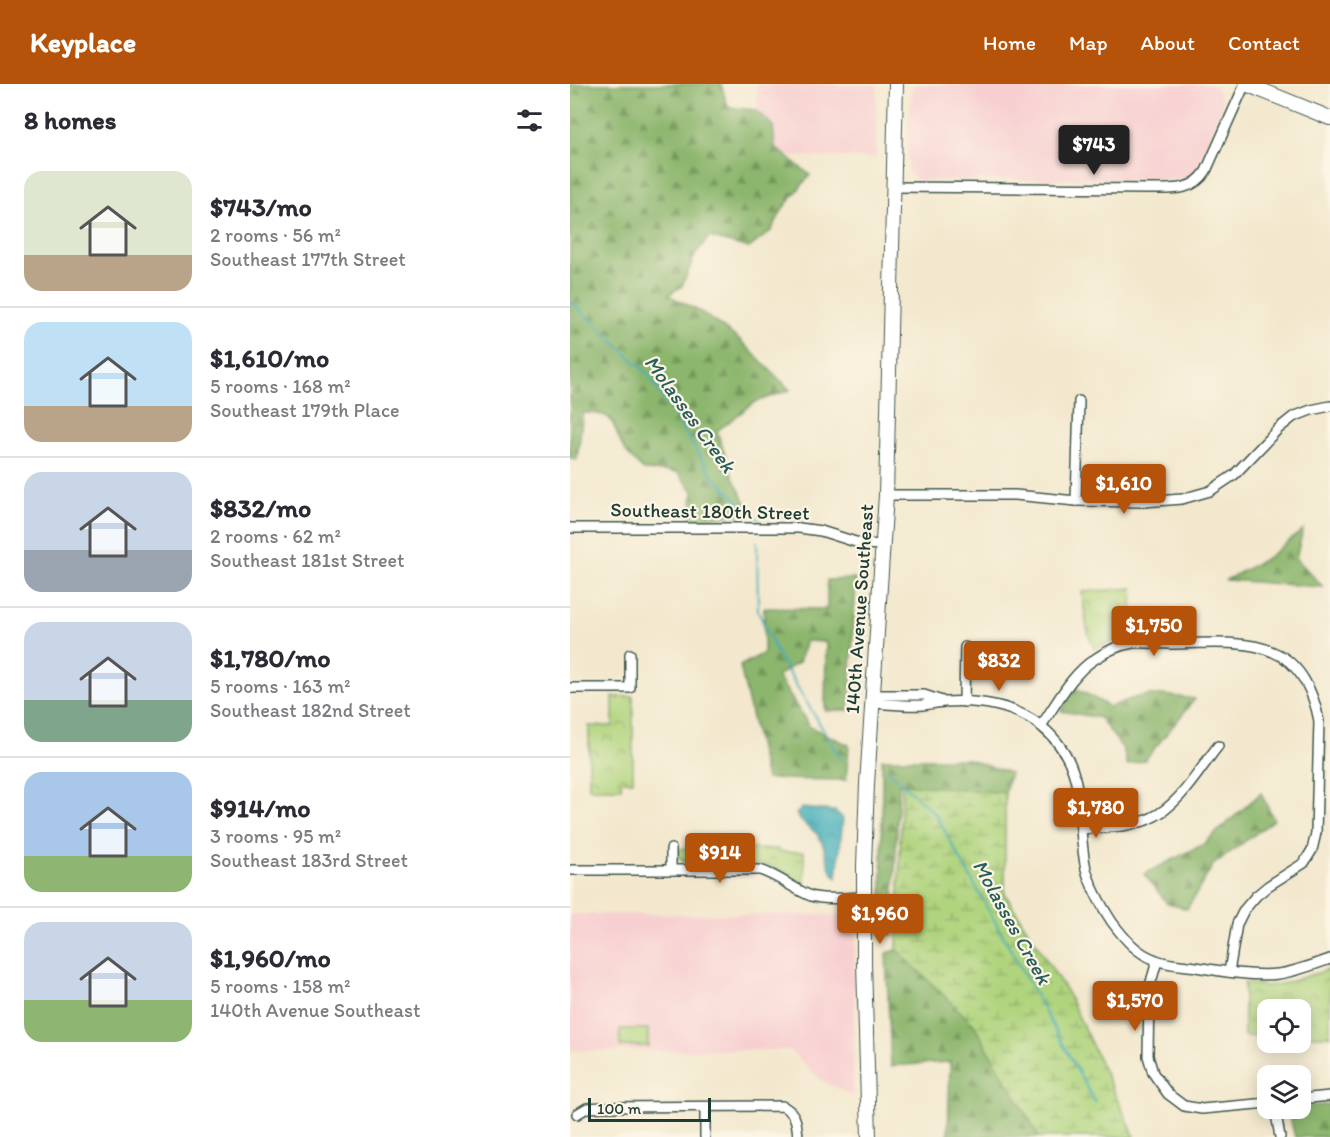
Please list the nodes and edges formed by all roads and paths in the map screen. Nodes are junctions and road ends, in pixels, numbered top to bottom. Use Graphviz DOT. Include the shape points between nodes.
graph roads {
  1 [pos="896,84"];
  2 [pos="906,84"];
  3 [pos="1245,84"];
  4 [pos="895,116"];
  5 [pos="1330,118"];
  6 [pos="893,188"];
  7 [pos="1079,401"];
  8 [pos="1329,406"];
  9 [pos="886,495"];
  10 [pos="1076,501"];
  11 [pos="570,528"];
  12 [pos="884,545"];
  13 [pos="965,647"];
  14 [pos="630,654"];
  15 [pos="570,688"];
  16 [pos="874,699"];
  17 [pos="964,702"];
  18 [pos="1041,726"];
  19 [pos="1218,746"];
  20 [pos="1081,829"];
  21 [pos="671,849"];
  22 [pos="570,870"];
  23 [pos="671,870"];
  24 [pos="864,897"];
  25 [pos="1330,959"];
  26 [pos="1157,961"];
  27 [pos="1229,972"];
  28 [pos="1330,1096"];
  29 [pos="1311,1098"];
  30 [pos="1257,1104"];
  31 [pos="705,1107"];
  32 [pos="577,1114"];
  33 [pos="1277,1119"];
  34 [pos="705,1137"];
  35 [pos="798,1137"];
  36 [pos="869,1137"];
  37 [pos="1280,1137"];
  1 -- 4 [label="main road, 140th Avenue Southeast"];
  2 -- 4 [label="main road"];
  3 -- 5 [label="main road"];
  3 -- 6 [label="street" via="1206,171 1194,184 1182,189"];
  4 -- 6 [label="main road, 140th Avenue Southeast"];
  6 -- 9 [label="main road, 140th Avenue Southeast"];
  7 -- 10 [label="street"];
  8 -- 10 [label="street" via="1293,417 1234,474 1210,491 1182,499 1143,502"];
  9 -- 10 [label="street" via="1015,495"];
  9 -- 12 [label="main road, 140th Avenue Southeast"];
  11 -- 12 [label="street, Southeast 180th Street" via="799,528 862,544"];
  12 -- 16 [label="main road, 140th Avenue Southeast"];
  13 -- 17 [label="street"];
  14 -- 15 [label="street" via="630,688"];
  16 -- 17 [label="street" via="924,705"];
  16 -- 24 [label="main road, 140th Avenue Southeast"];
  17 -- 18 [label="street" via="1017,712"];
  18 -- 20 [label="street" via="1073,768"];
  18 -- 27 [label="street" via="1078,672 1095,659 1133,643 1248,645 1274,652 1293,664 1316,703 1319,721 1317,833 1304,864 1268,886 1244,910 1237,924"];
  19 -- 20 [label="street" via="1160,813 1133,823"];
  20 -- 26 [label="street" via="1086,869 1101,904 1122,936"];
  21 -- 23 [label="street"];
  22 -- 23 [label="street"];
  23 -- 24 [label="street" via="760,870 814,897"];
  24 -- 36 [label="main road, 140th Avenue Southeast"];
  25 -- 27 [label="street" via="1276,975"];
  26 -- 27 [label="street"];
  26 -- 30 [label="street" via="1149,989 1148,1056 1153,1073 1168,1094 1184,1106 1202,1109"];
  28 -- 29 [label="street"];
  31 -- 32 [label="street" via="603,1107"];
  31 -- 34 [label="street"];
  31 -- 35 [label="street" via="782,1106 790,1110"];
  33 -- 37 [label="street"];
}
